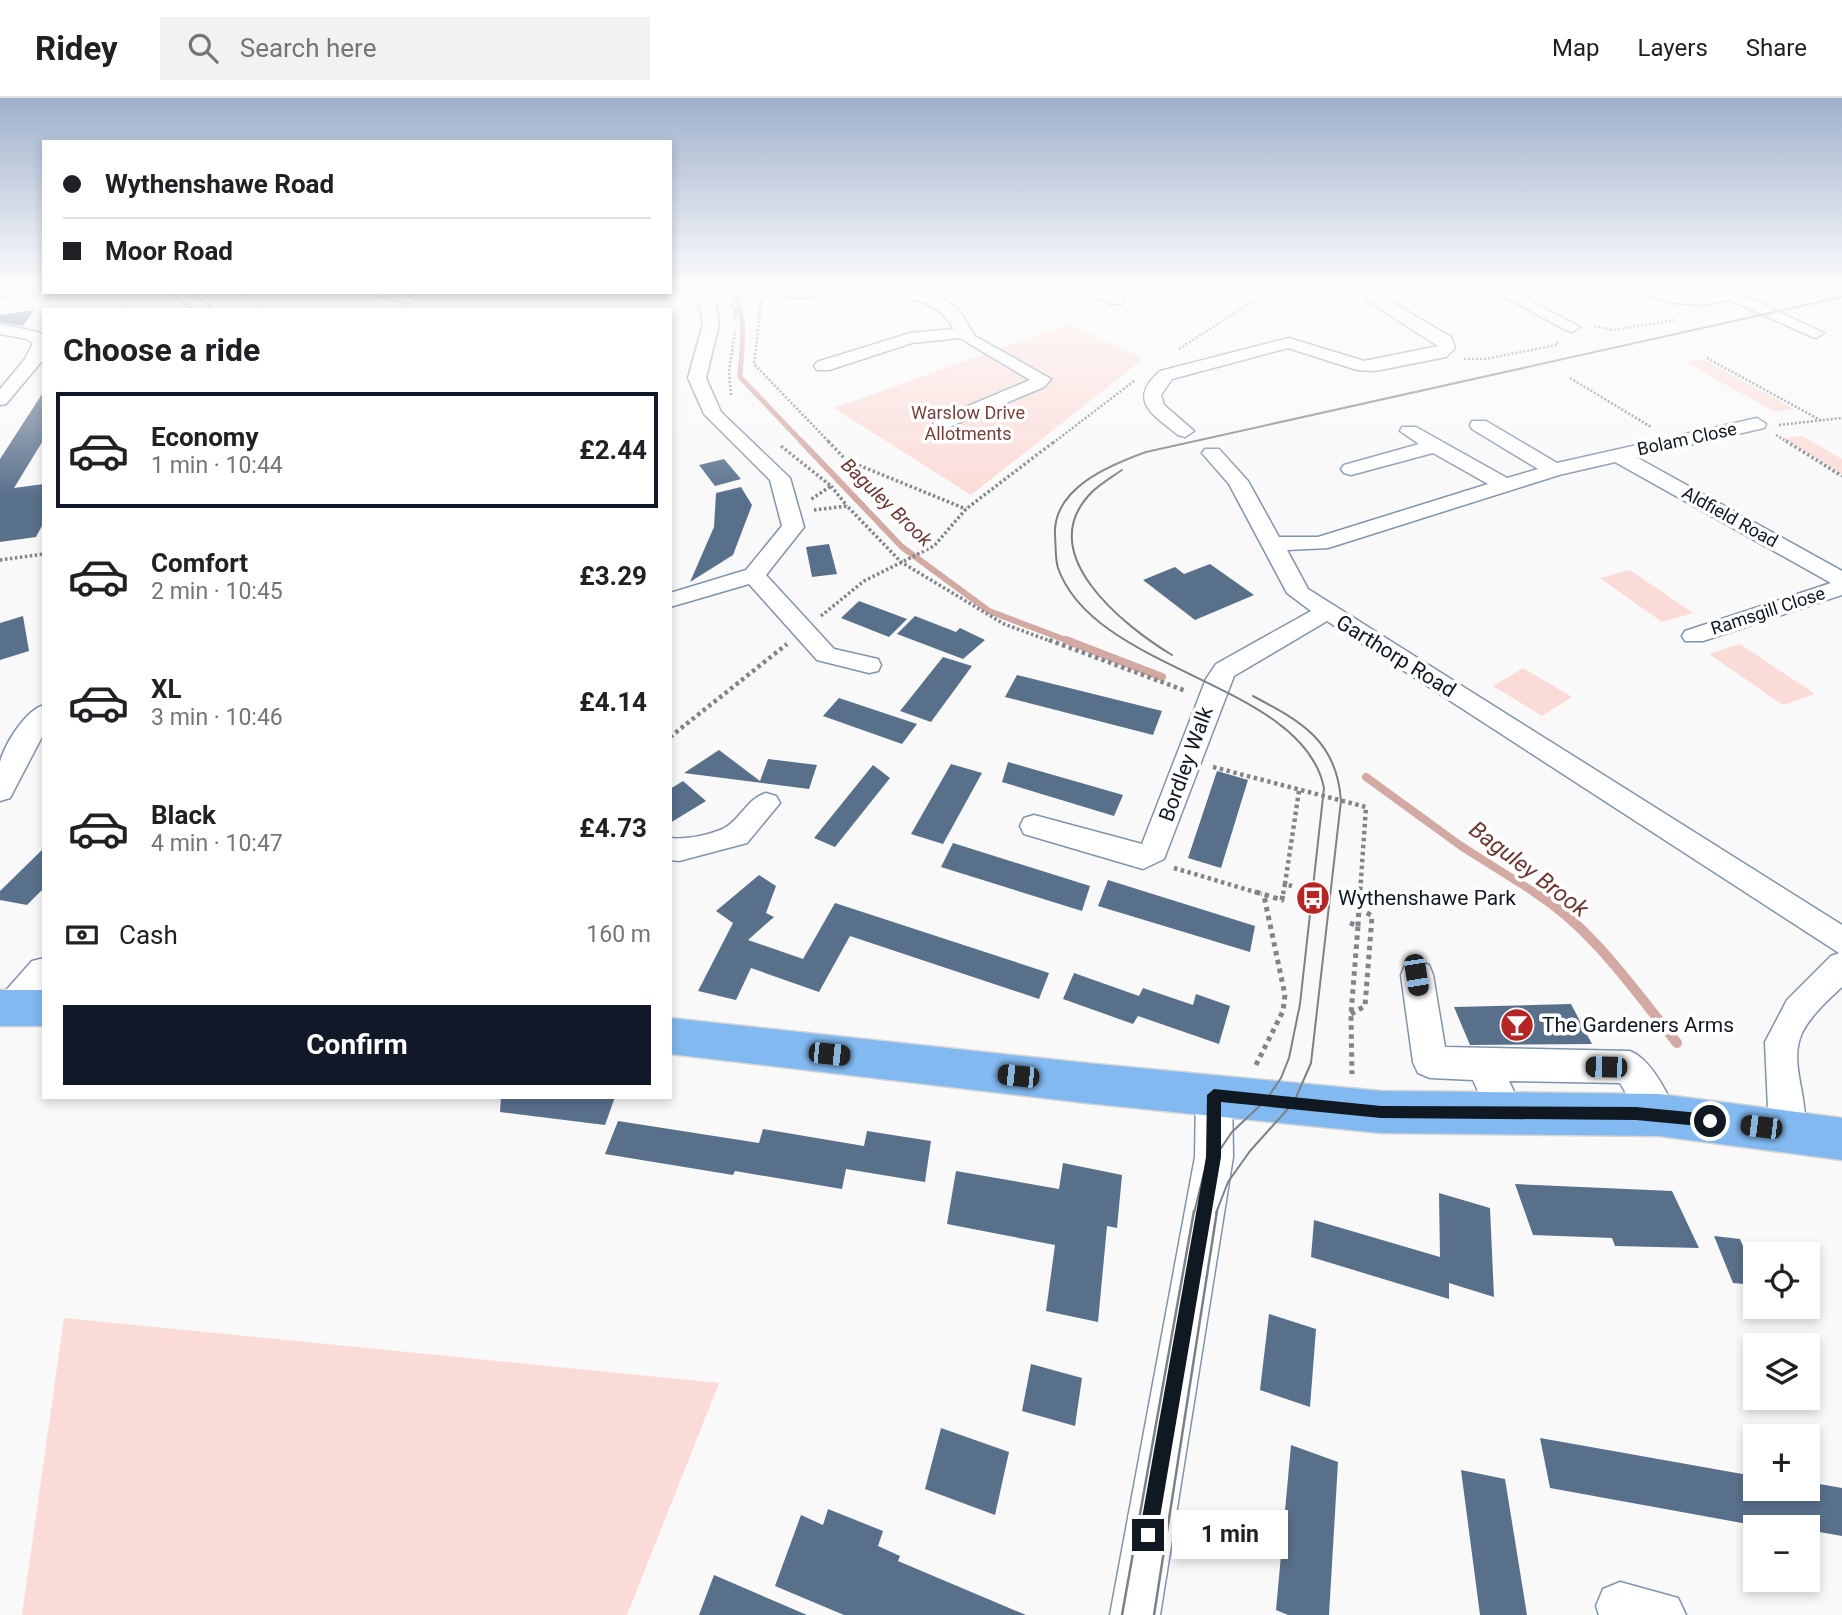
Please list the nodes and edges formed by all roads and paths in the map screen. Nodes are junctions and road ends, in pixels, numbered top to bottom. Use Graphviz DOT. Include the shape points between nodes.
graph roads {
  1 [pos="35,356"];
  2 [pos="699,356"];
  3 [pos="731,356"];
  4 [pos="755,356"];
  5 [pos="855,356"];
  6 [pos="999,356"];
  7 [pos="1181,356"];
  8 [pos="1213,356"];
  9 [pos="1334,356"];
  10 [pos="1426,356"];
  11 [pos="1707,358"];
  12 [pos="823,366"];
  13 [pos="1161,370"];
  14 [pos="1570,379"];
  15 [pos="731,397"];
  16 [pos="0,399"];
  17 [pos="1842,418"];
  18 [pos="1822,421"];
  19 [pos="943,424"];
  20 [pos="1757,424"];
  21 [pos="1479,425"];
  22 [pos="1185,431"];
  23 [pos="1409,431"];
  24 [pos="1676,442"];
  25 [pos="1435,446"];
  26 [pos="1212,453"];
  27 [pos="1617,455"];
  28 [pos="1351,469"];
  29 [pos="1554,470"];
  30 [pos="1842,476"];
  31 [pos="1502,484"];
  32 [pos="831,486"];
  33 [pos="846,506"];
  34 [pos="966,509"];
  35 [pos="789,514"];
  36 [pos="1273,544"];
  37 [pos="42,554"];
  38 [pos="0,560"];
  39 [pos="901,562"];
  40 [pos="754,575"];
  41 [pos="1842,580"];
  42 [pos="1842,587"];
  43 [pos="672,599"];
  44 [pos="1326,612"];
  45 [pos="1694,636"];
  46 [pos="869,665"];
  47 [pos="1209,700"];
  48 [pos="42,717"];
  49 [pos="1187,760"];
  50 [pos="0,791"];
  51 [pos="1299,791"];
  52 [pos="766,803"];
  53 [pos="1034,826"];
  54 [pos="672,849"];
  55 [pos="1143,858"];
  56 [pos="1284,884"];
  57 [pos="1292,886"];
  58 [pos="1264,896"];
  59 [pos="1359,908"];
  60 [pos="1350,923"];
  61 [pos="1358,926"];
  62 [pos="1842,942"];
  63 [pos="1842,965"];
  64 [pos="42,974"];
  65 [pos="1416,975"];
  66 [pos="18,1008"];
  67 [pos="1351,1014"];
  68 [pos="672,1036"];
  69 [pos="1484,1065"];
  70 [pos="1227,1096"];
  71 [pos="1348,1109"];
  72 [pos="1506,1113"];
  73 [pos="1659,1115"];
  74 [pos="1787,1130"];
  75 [pos="1842,1139"];
  76 [pos="1135,1615"];
  1 -- 16 [label="street"];
  2 -- 35 [label="street" via="690,379 713,414 780,478"];
  3 -- 15 [label="path"];
  4 -- 34 [label="path" via="754,364 846,460"];
  5 -- 12 [label="street"];
  6 -- 19 [label="street" via="1041,381"];
  7 -- 13 [label="path"];
  8 -- 13 [label="street"];
  9 -- 10 [label="street" via="1352,364 1375,366"];
  11 -- 18 [label="path"];
  13 -- 22 [label="street" via="1152,401"];
  13 -- 34 [label="path"];
  14 -- 24 [label="path"];
  17 -- 18 [label="path"];
  18 -- 20 [label="path"];
  20 -- 24 [label="street, Bolam Close"];
  20 -- 30 [label="path"];
  21 -- 29 [label="street"];
  23 -- 25 [label="street"];
  24 -- 27 [label="street, Bolam Close"];
  25 -- 28 [label="street"];
  25 -- 31 [label="street"];
  26 -- 36 [label="street, Garthorp Road" via="1238,481"];
  27 -- 29 [label="street"];
  27 -- 41 [label="street, Aldfield Road"];
  29 -- 31 [label="street"];
  31 -- 36 [label="street" via="1320,543"];
  32 -- 33 [label="path"];
  33 -- 35 [label="path"];
  33 -- 39 [label="path"];
  34 -- 39 [label="path" via="929,549"];
  35 -- 40 [label="street" via="793,527"];
  36 -- 44 [label="street, Garthorp Road" via="1299,593"];
  37 -- 38 [label="path"];
  39 -- 47 [label="path" via="1004,624"];
  40 -- 43 [label="street"];
  40 -- 46 [label="street" via="826,655"];
  42 -- 45 [label="street, Ramsgill Close"];
  44 -- 47 [label="street, Bordley Walk" via="1226,670"];
  44 -- 62 [label="street, Garthorp Road"];
  47 -- 49 [label="street, Bordley Walk"];
  48 -- 50 [label="street" via="24,741"];
  49 -- 51 [label="path"];
  49 -- 55 [label="street, Bordley Walk" via="1154,851"];
  51 -- 56 [label="path"];
  51 -- 59 [label="path" via="1366,807"];
  52 -- 54 [label="street" via="737,835"];
  53 -- 55 [label="street"];
  55 -- 58 [label="path"];
  56 -- 57 [label="path"];
  56 -- 58 [label="path" via="1282,900"];
  58 -- 70 [label="path" via="1285,995 1283,1011"];
  59 -- 61 [label="path"];
  59 -- 67 [label="path" via="1372,916 1365,1006"];
  60 -- 61 [label="path"];
  61 -- 67 [label="path"];
  63 -- 74 [label="street" via="1793,1017 1782,1043 1790,1112"];
  64 -- 66 [label="street"];
  65 -- 69 [label="street" via="1430,1062"];
  67 -- 71 [label="path" via="1353,1087"];
  68 -- 70 [label="main road"];
  69 -- 72 [label="street"];
  69 -- 73 [label="street" via="1630,1067"];
  70 -- 71 [label="main road"];
  70 -- 76 [label="street"];
  71 -- 72 [label="main road"];
  72 -- 73 [label="main road"];
  73 -- 74 [label="main road"];
  74 -- 75 [label="main road"];
}
